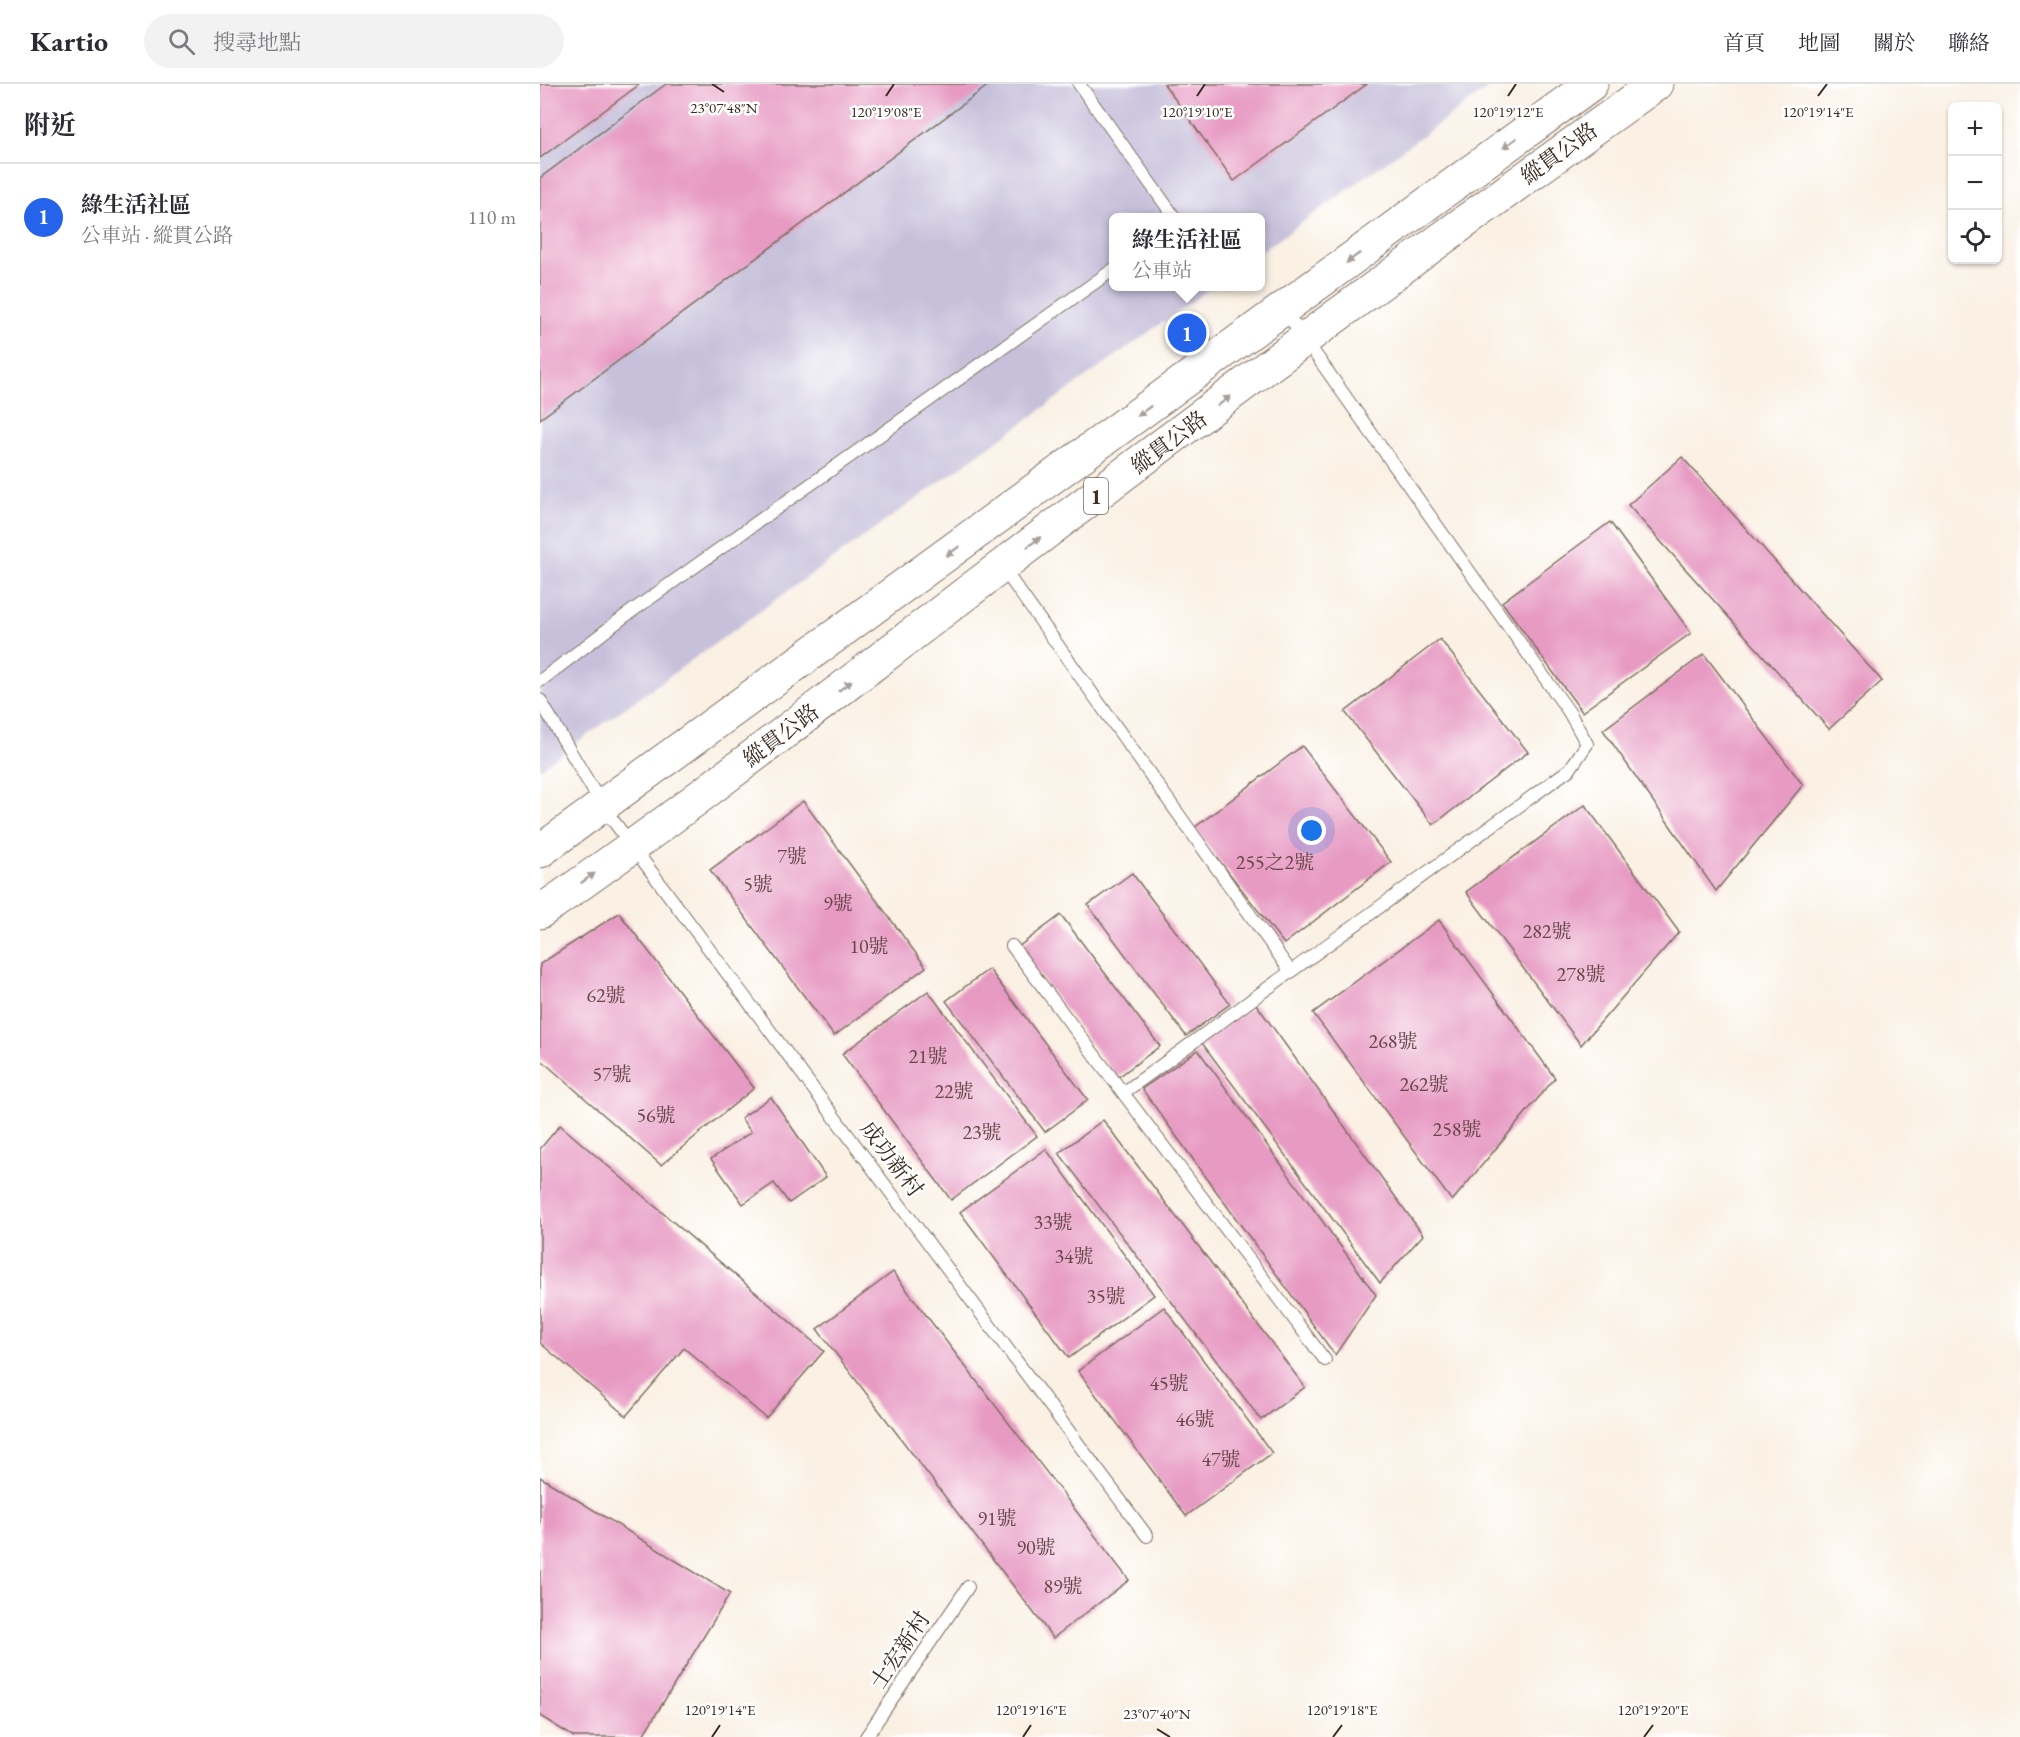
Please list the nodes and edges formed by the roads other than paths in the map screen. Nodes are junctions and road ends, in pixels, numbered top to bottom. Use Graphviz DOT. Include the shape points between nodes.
graph roads {
  1 [pos="1079,84"];
  2 [pos="1591,84"];
  3 [pos="1656,84"];
  4 [pos="1171,213"];
  5 [pos="1109,272"];
  6 [pos="1283,309"];
  7 [pos="1305,340"];
  8 [pos="1002,566"];
  9 [pos="540,681"];
  10 [pos="540,700"];
  11 [pos="603,807"];
  12 [pos="633,848"];
  13 [pos="540,851"];
  14 [pos="540,912"];
  15 [pos="1012,946"];
  16 [pos="1291,972"];
  17 [pos="1123,1093"];
  18 [pos="1325,1360"];
  19 [pos="1148,1536"];
  20 [pos="968,1587"];
  21 [pos="866,1737"];
  1 -- 4 [label="lane"];
  2 -- 6 [label="main road, 縱貫公路 / 1, one-way"];
  3 -- 7 [label="main road, 縱貫公路 / 1"];
  5 -- 9 [label="lane" via="625,616"];
  6 -- 7 [label="lane"];
  6 -- 11 [label="main road, 縱貫公路 / 1, one-way"];
  8 -- 7 [label="main road, 縱貫公路 / 1, one-way"];
  7 -- 16 [label="lane" via="1569,711 1587,744 1570,769"];
  12 -- 8 [label="main road, 縱貫公路 / 1, one-way"];
  8 -- 16 [label="lane"];
  10 -- 11 [label="lane, 成功新村"];
  11 -- 12 [label="lane, 成功新村"];
  11 -- 13 [label="main road, 縱貫公路 / 1"];
  14 -- 12 [label="main road, 縱貫公路 / 1, one-way"];
  12 -- 19 [label="lane, 成功新村"];
  15 -- 17 [label="lane"];
  16 -- 17 [label="lane"];
  17 -- 18 [label="lane"];
  20 -- 21 [label="lane, 士宏新村"];
}
